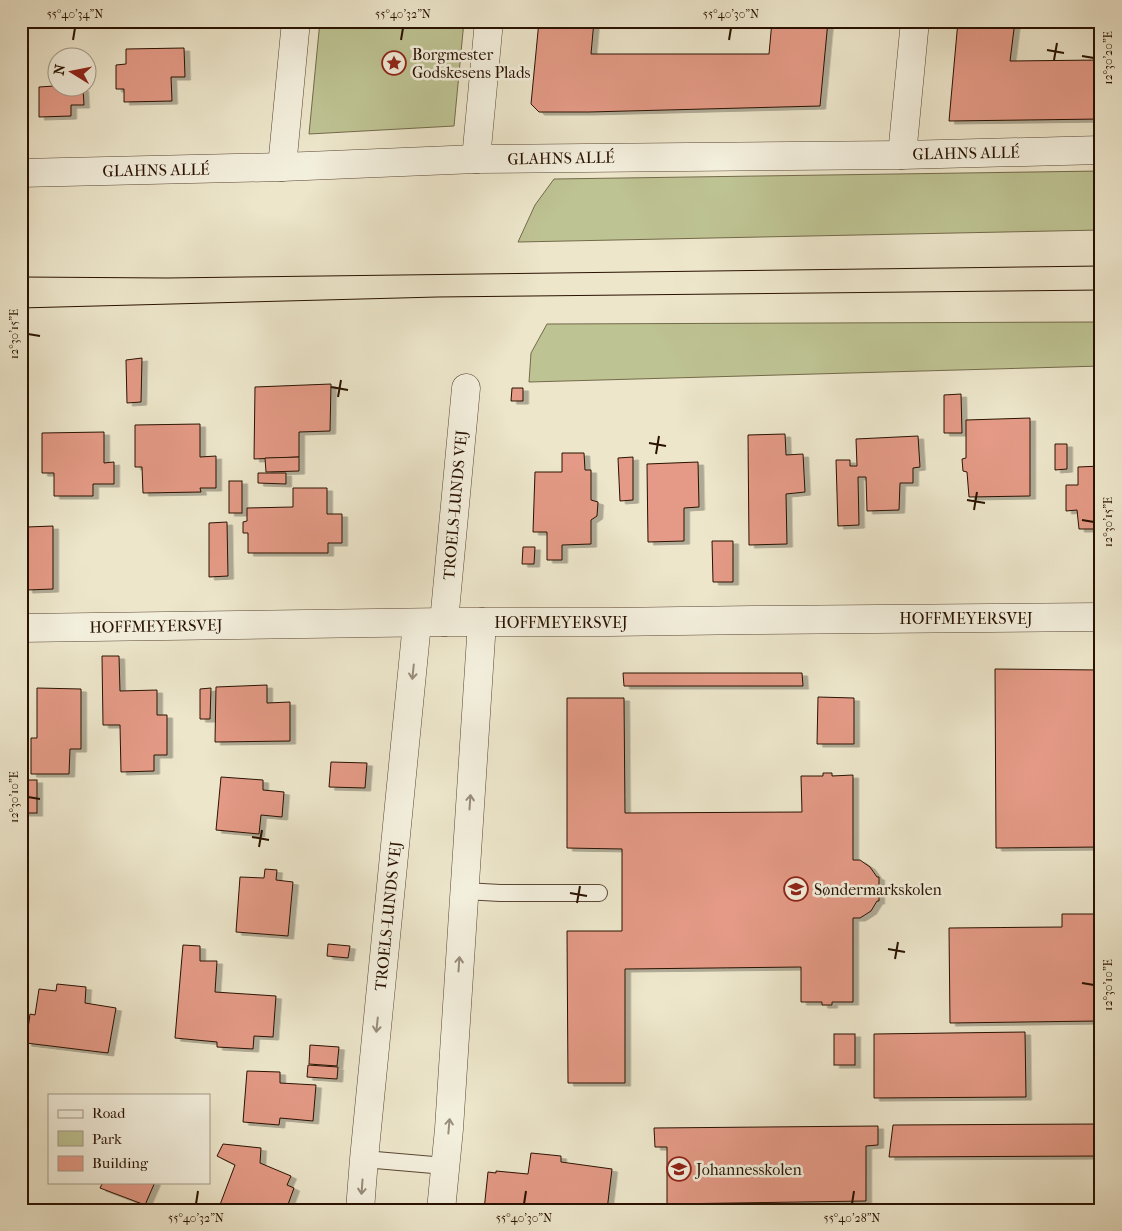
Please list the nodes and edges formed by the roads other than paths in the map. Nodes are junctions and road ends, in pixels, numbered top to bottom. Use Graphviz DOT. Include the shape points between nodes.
graph roads {
  1 [pos="296,21"];
  2 [pos="489,21"];
  3 [pos="915,21"];
  4 [pos="1101,150"];
  5 [pos="902,154"];
  6 [pos="476,159"];
  7 [pos="282,167"];
  8 [pos="21,173"];
  9 [pos="466,388"];
  10 [pos="1101,617"];
  11 [pos="430,622"];
  12 [pos="482,622"];
  13 [pos="21,628"];
  14 [pos="464,891"];
  15 [pos="600,893"];
  16 [pos="364,1159"];
  17 [pos="445,1166"];
  18 [pos="360,1210"];
  19 [pos="441,1210"];
  1 -- 7 [label="street"];
  2 -- 6 [label="street"];
  3 -- 5 [label="street"];
  4 -- 5 [label="street, GLAHNS ALLÉ"];
  5 -- 6 [label="street, GLAHNS ALLÉ"];
  6 -- 7 [label="street, GLAHNS ALLÉ"];
  7 -- 8 [label="street, GLAHNS ALLÉ"];
  9 -- 11 [label="street, TROELS-LUNDS VEJ"];
  10 -- 12 [label="street, HOFFMEYERSVEJ"];
  11 -- 12 [label="street, HOFFMEYERSVEJ"];
  11 -- 13 [label="street, HOFFMEYERSVEJ"];
  11 -- 16 [label="street, TROELS-LUNDS VEJ, one-way"];
  14 -- 12 [label="street, one-way"];
  14 -- 15 [label="lane"];
  17 -- 14 [label="street, one-way"];
  16 -- 17 [label="lane"];
  16 -- 18 [label="street, TROELS-LUNDS VEJ, one-way"];
  17 -- 19 [label="street"];
}
